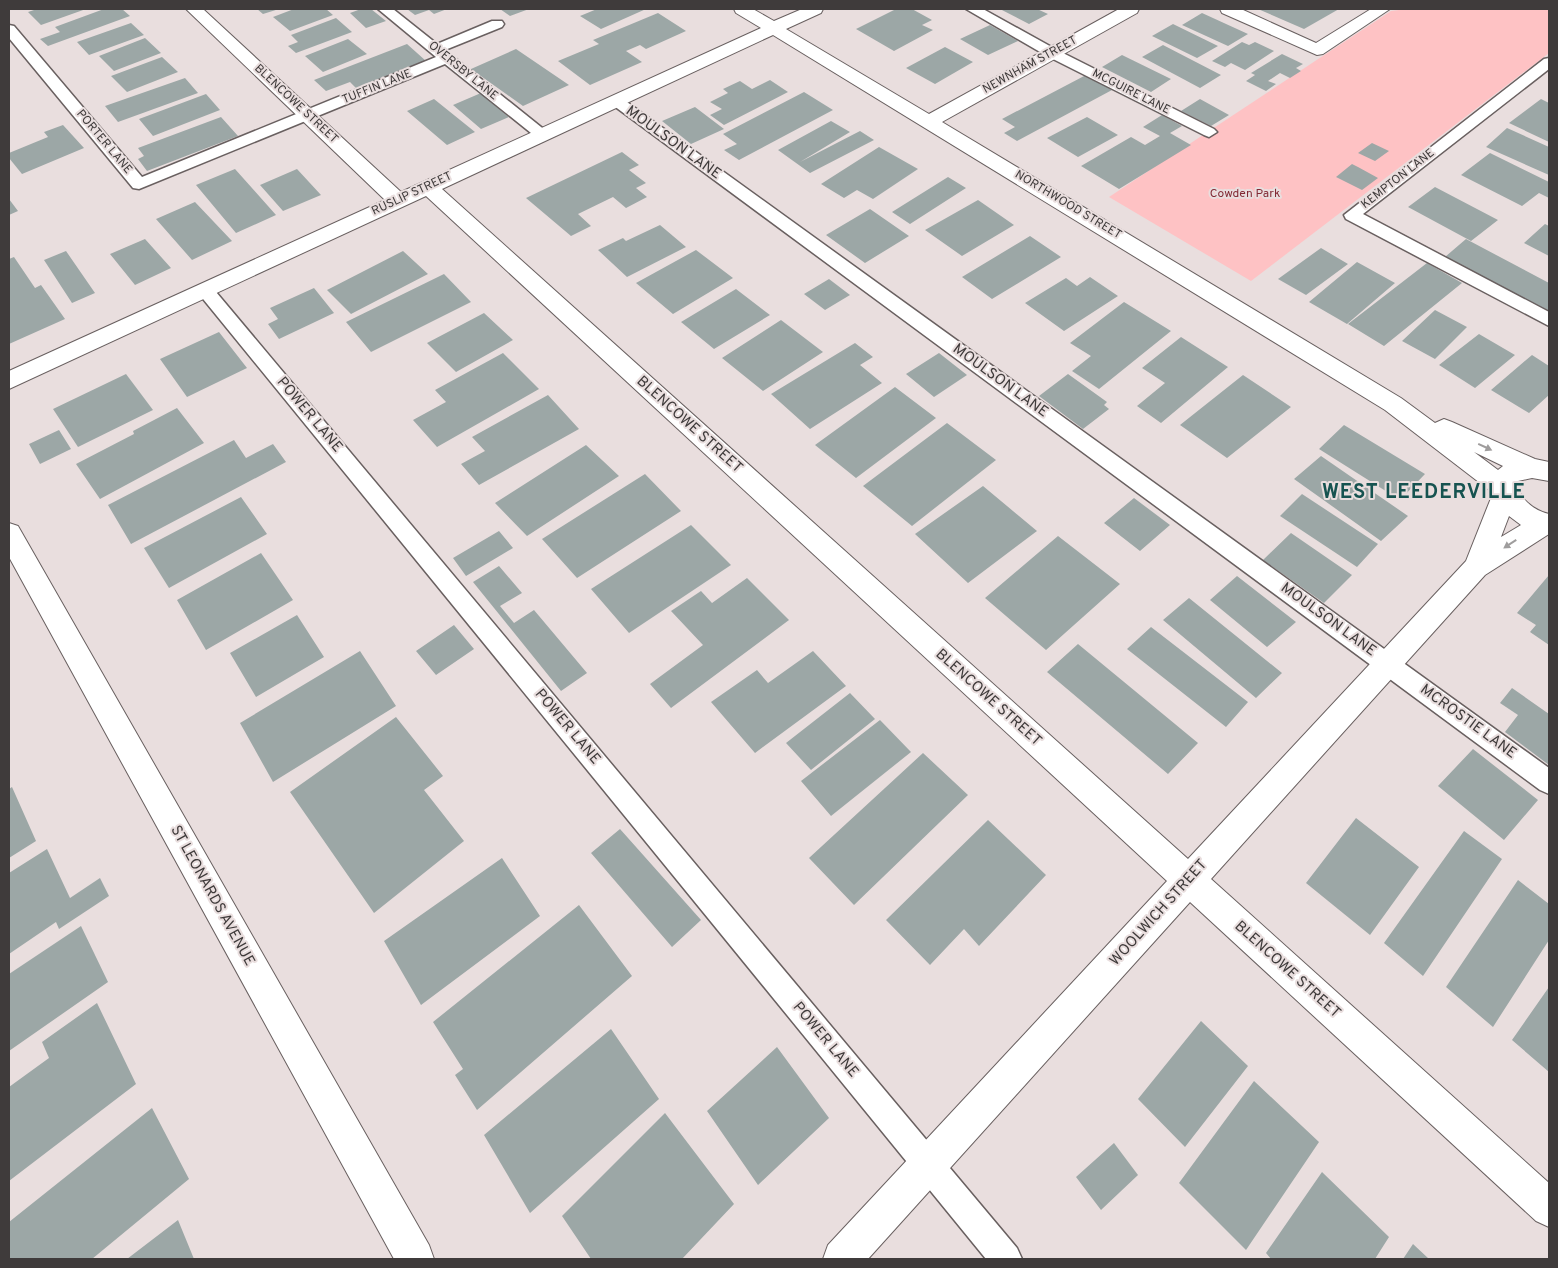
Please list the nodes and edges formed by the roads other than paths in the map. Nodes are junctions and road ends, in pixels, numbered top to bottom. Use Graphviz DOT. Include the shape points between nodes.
graph roads {
  1 [pos="194,9"];
  2 [pos="386,9"];
  3 [pos="742,9"];
  4 [pos="815,9"];
  5 [pos="973,9"];
  6 [pos="1131,9"];
  7 [pos="1228,9"];
  8 [pos="1382,9"];
  9 [pos="498,24"];
  10 [pos="774,28"];
  11 [pos="9,29"];
  12 [pos="1052,53"];
  13 [pos="442,54"];
  14 [pos="1549,62"];
  15 [pos="614,100"];
  16 [pos="307,115"];
  17 [pos="930,121"];
  18 [pos="1209,132"];
  19 [pos="541,134"];
  20 [pos="427,186"];
  21 [pos="398,200"];
  22 [pos="205,290"];
  23 [pos="1549,320"];
  24 [pos="9,381"];
  25 [pos="1393,404"];
  26 [pos="1542,467"];
  27 [pos="1505,490"];
  28 [pos="1546,523"];
  29 [pos="9,533"];
  30 [pos="1476,567"];
  31 [pos="1386,663"];
  32 [pos="1549,782"];
  33 [pos="1189,881"];
  34 [pos="928,1165"];
  35 [pos="1549,1208"];
  36 [pos="414,1259"];
  37 [pos="842,1259"];
  38 [pos="1006,1259"];
  1 -- 16 [label="street, BLENCOWE STREET"];
  2 -- 13 [label="lane, OVERSBY LANE"];
  3 -- 10 [label="street, NORTHWOOD STREET"];
  4 -- 10 [label="street, RUSLIP STREET"];
  5 -- 12 [label="lane, MCGUIRE LANE"];
  6 -- 12 [label="street, NEWNHAM STREET"];
  7 -- 8 [label="street" via="1317,50"];
  9 -- 13 [label="lane, TUFFIN LANE"];
  10 -- 15 [label="street, RUSLIP STREET"];
  10 -- 17 [label="street, NORTHWOOD STREET"];
  11 -- 16 [label="lane, PORTER LANE" via="139,184"];
  12 -- 17 [label="street, NEWNHAM STREET"];
  12 -- 18 [label="lane, MCGUIRE LANE"];
  13 -- 16 [label="lane, TUFFIN LANE"];
  13 -- 19 [label="lane, OVERSBY LANE"];
  14 -- 23 [label="lane, KEMPTON LANE" via="1352,214"];
  15 -- 19 [label="street, RUSLIP STREET"];
  15 -- 31 [label="lane, MOULSON LANE"];
  16 -- 21 [label="street, BLENCOWE STREET"];
  17 -- 25 [label="street, NORTHWOOD STREET"];
  19 -- 20 [label="street, RUSLIP STREET"];
  20 -- 21 [label="street, RUSLIP STREET"];
  20 -- 33 [label="street, BLENCOWE STREET"];
  21 -- 22 [label="street, RUSLIP STREET"];
  22 -- 24 [label="street, RUSLIP STREET"];
  22 -- 34 [label="lane, POWER LANE"];
  25 -- 26 [label="street, NORTHWOOD STREET, one-way"];
  25 -- 27 [label="street, NORTHWOOD STREET"];
  26 -- 27 [label="street, WOOLWICH STREET" via="1515,469 1506,477"];
  27 -- 28 [label="street, NORTHWOOD STREET" via="1520,510"];
  27 -- 30 [label="street, WOOLWICH STREET"];
  28 -- 30 [label="street, WOOLWICH STREET, one-way"];
  29 -- 36 [label="street, ST LEONARDS AVENUE"];
  30 -- 31 [label="street, WOOLWICH STREET"];
  31 -- 32 [label="lane, MCROSTIE LANE"];
  31 -- 33 [label="street, WOOLWICH STREET"];
  33 -- 34 [label="street, WOOLWICH STREET"];
  33 -- 35 [label="street, BLENCOWE STREET"];
  34 -- 37 [label="street, WOOLWICH STREET"];
  34 -- 38 [label="lane, POWER LANE"];
}
